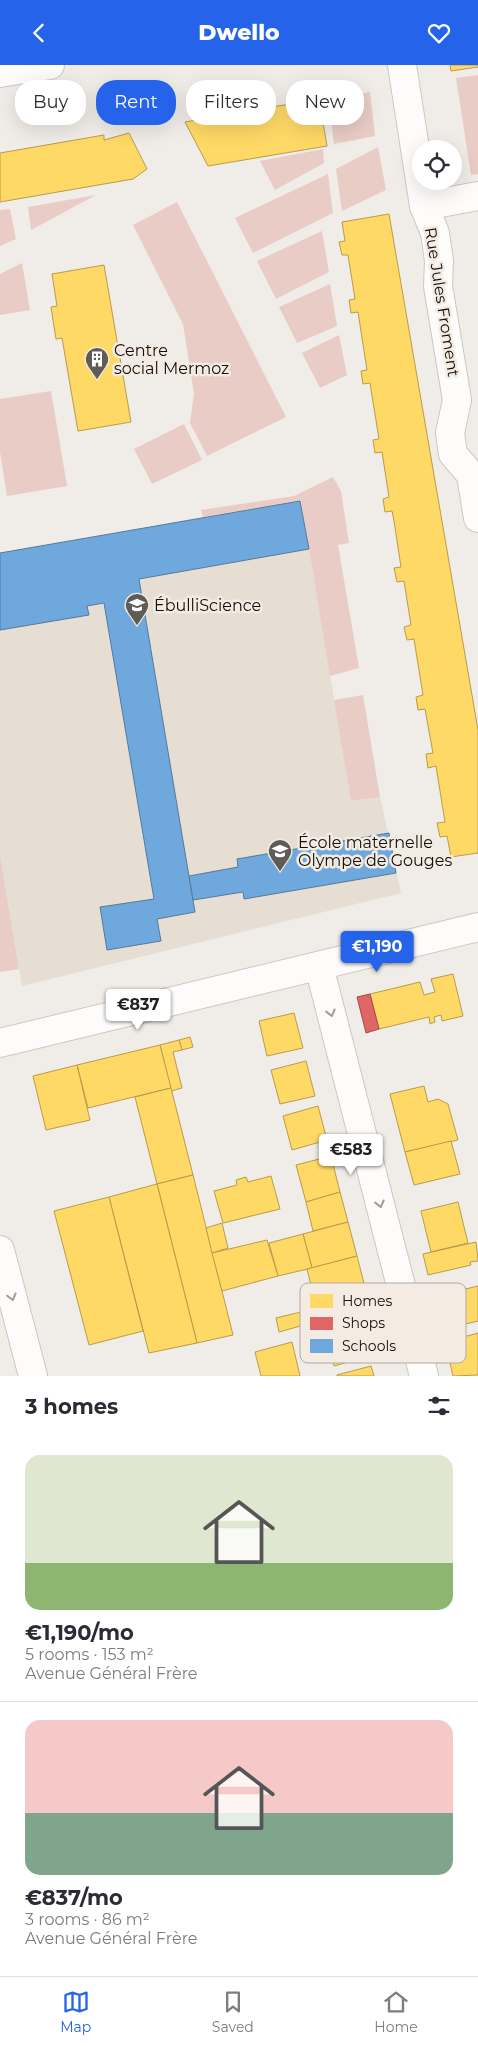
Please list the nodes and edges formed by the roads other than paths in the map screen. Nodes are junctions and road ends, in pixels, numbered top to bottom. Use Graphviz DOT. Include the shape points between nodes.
graph roads {
  1 [pos="50,65"];
  2 [pos="402,65"];
  3 [pos="0,73"];
  4 [pos="478,196"];
  5 [pos="424,206"];
  6 [pos="468,397"];
  7 [pos="478,518"];
  8 [pos="478,927"];
  9 [pos="319,966"];
  10 [pos="0,1043"];
  11 [pos="0,1250"];
  12 [pos="400,1283"];
  13 [pos="421,1363"];
  14 [pos="33,1376"];
  15 [pos="424,1376"];
  1 -- 3 [label="street"];
  2 -- 5 [label="street, Rue Jules Froment"];
  4 -- 5 [label="street, Rue Jules Froment"];
  5 -- 6 [label="street, Rue Jules Froment" via="435,233 438,286"];
  6 -- 7 [label="street, Rue Jules Froment" via="450,433 453,454 471,475"];
  8 -- 9 [label="street"];
  9 -- 10 [label="street"];
  9 -- 12 [label="street, one-way"];
  11 -- 14 [label="street, one-way"];
  13 -- 15 [label="street, one-way"];
}
